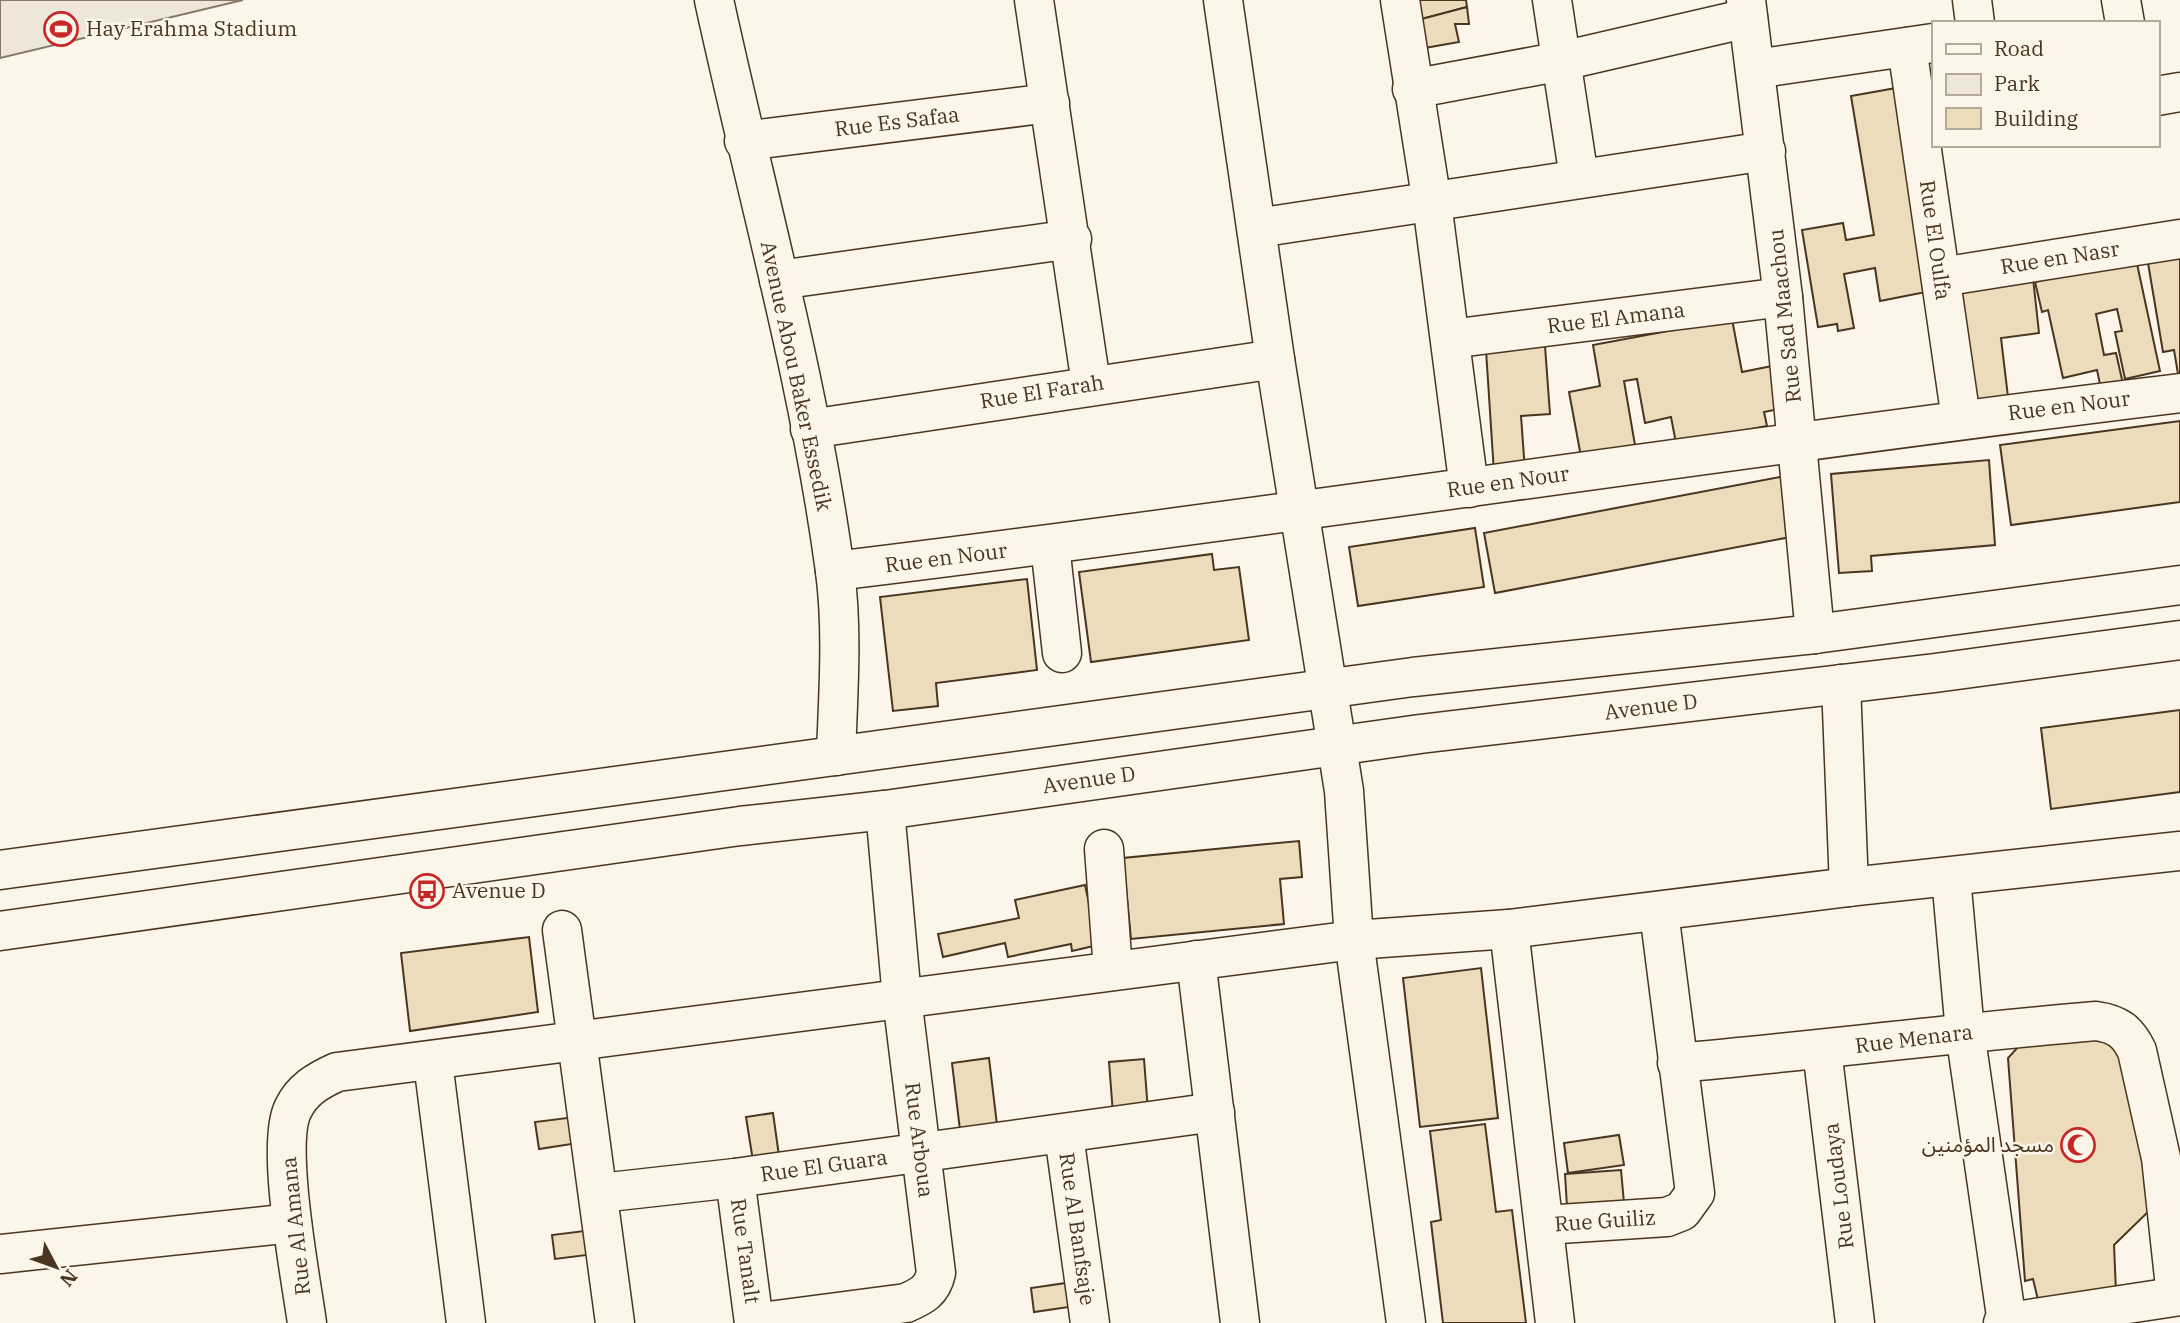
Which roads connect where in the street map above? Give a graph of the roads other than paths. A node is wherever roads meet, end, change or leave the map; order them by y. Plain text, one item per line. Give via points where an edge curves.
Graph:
1 (713, 0) edge
2 (1034, 0) edge
3 (1223, 0) edge
4 (1400, 0) edge
5 (1552, 0) edge
6 (1972, 0) edge
7 (2122, 0) edge
8 (1747, 9) edge
9 (1975, 21) edge
10 (2124, 21) edge
11 (1920, 45) edge
12 (1562, 61) junction
13 (1755, 69) junction
14 (1412, 89) junction
15 (2180, 92) edge
16 (2159, 96) edge
17 (1050, 103) junction
18 (1926, 130) edge
19 (744, 141) junction
20 (1766, 151) junction
21 (1580, 178) junction
22 (1432, 203) junction
23 (1257, 228) junction
24 (1072, 239) junction
25 (2180, 239) edge
26 (1941, 276) junction
27 (779, 279) junction
28 (1783, 297) junction
29 (1450, 339) junction
30 (1275, 359) junction
31 (1091, 384) junction
32 (2180, 393) edge
33 (1961, 419) junction
34 (810, 429) junction
35 (1798, 443) junction
36 (1469, 488) junction
37 (1300, 510) junction
38 (1050, 545) junction
39 (835, 572) junction
40 (2180, 585) edge
41 (1815, 634) junction
42 (2180, 640) edge
43 (1062, 653) dead end
44 (1841, 684) junction
45 (1327, 689) junction
46 (1335, 746) junction
47 (836, 756) junction
48 (885, 810) junction
49 (1104, 849) dead end
50 (2180, 851) edge
51 (0, 870) edge
52 (1951, 877) junction
53 (1849, 887) junction
54 (1659, 912) junction
55 (1509, 929) junction
56 (562, 930) dead end
57 (0, 931) edge
58 (1354, 940) junction
59 (1196, 960) junction
60 (1113, 970) junction
61 (902, 998) junction
62 (1965, 1032) junction
63 (579, 1041) junction
64 (1822, 1050) junction
65 (433, 1062) junction
66 (1677, 1063) junction
67 (1215, 1112) junction
68 (1064, 1135) junction
69 (921, 1153) junction
70 (2171, 1157) edge
71 (735, 1178) junction
72 (600, 1193) junction
73 (292, 1223) junction
74 (1544, 1225) junction
75 (0, 1254) edge
76 (2178, 1296) edge
77 (307, 1323) edge
78 (466, 1323) edge
79 (615, 1323) edge
80 (754, 1323) edge
81 (1090, 1323) edge
82 (1240, 1323) edge
83 (1406, 1323) edge
84 (1555, 1323) edge
85 (1855, 1323) edge
86 (2006, 1323) edge

1 - 19 street, Avenue Abou Baker Essedik
2 - 17 street
3 - 23 street
4 - 14 street
5 - 12 street
6 - 9 street
7 - 10 street
8 - 12 street
8 - 13 street, Rue Sad Maachou
11 - 13 street, Rue El Oulfa
11 - 18 street, Rue El Oulfa
12 - 14 street
12 - 21 street
13 - 20 street, Rue Sad Maachou
14 - 22 street
15 - 16 street
17 - 19 street, Rue Es Safaa
17 - 24 street
18 - 26 street, Rue El Oulfa
19 - 27 street, Avenue Abou Baker Essedik
20 - 21 street
20 - 28 street, Rue Sad Maachou
21 - 22 street
22 - 23 street
22 - 29 street
23 - 30 street
24 - 27 street
24 - 31 street
25 - 26 street, Rue en Nasr
26 - 33 street, Rue El Oulfa
27 - 34 street, Avenue Abou Baker Essedik
28 - 29 street, Rue El Amana
28 - 35 street, Rue Sad Maachou
29 - 36 street
30 - 31 street, Rue El Farah
30 - 37 street
31 - 34 street, Rue El Farah
32 - 33 street, Rue en Nour
33 - 35 street, Rue en Nour
34 - 39 street, Avenue Abou Baker Essedik
35 - 36 street, Rue en Nour
35 - 41 street, Rue Sad Maachou
36 - 37 street, Rue en Nour
37 - 38 street, Rue en Nour
37 - 45 street
38 - 39 street, Rue en Nour
38 - 43 street
39 - 47 street, Avenue Abou Baker Essedik via 839,648
40 - 41 street
41 - 45 street
42 - 44 street, Avenue D
44 - 46 street, Avenue D
44 - 53 street
45 - 46 street
45 - 47 street
46 - 48 street, Avenue D
46 - 58 street via 1344,791
47 - 51 street
48 - 57 street, Avenue D via 740,826
48 - 61 street, Rue Arboua
49 - 60 street
50 - 52 street
52 - 53 street
52 - 62 street
53 - 54 street
54 - 55 street
54 - 66 street
55 - 58 street
55 - 74 street
56 - 63 street
58 - 59 street
58 - 83 street
59 - 60 street
59 - 67 street
60 - 61 street
61 - 63 street
61 - 69 street, Rue Arboua
62 - 64 street, Rue Menara
62 - 70 street, Rue Menara via 2096,1021 2123,1030 2137,1051
62 - 86 street
63 - 65 street
63 - 72 street
64 - 66 street, Rue Menara
64 - 85 street, Rue Loudaya
65 - 73 street, Rue Al Amana via 337,1072 302,1094 286,1129
65 - 78 street
66 - 74 street, Rue Guiliz via 1695,1193 1682,1211 1667,1217
67 - 68 street, Rue El Guara
67 - 82 street
68 - 69 street, Rue El Guara
68 - 81 street, Rue Al Banfsaje
69 - 71 street, Rue El Guara
69 - 80 street, Rue Arboua via 936,1273 933,1287 906,1303
70 - 76 street
71 - 72 street, Rue El Guara
71 - 80 street, Rue Tanalt
72 - 79 street
73 - 75 street
73 - 77 street, Rue Al Amana
74 - 84 street
76 - 86 street

